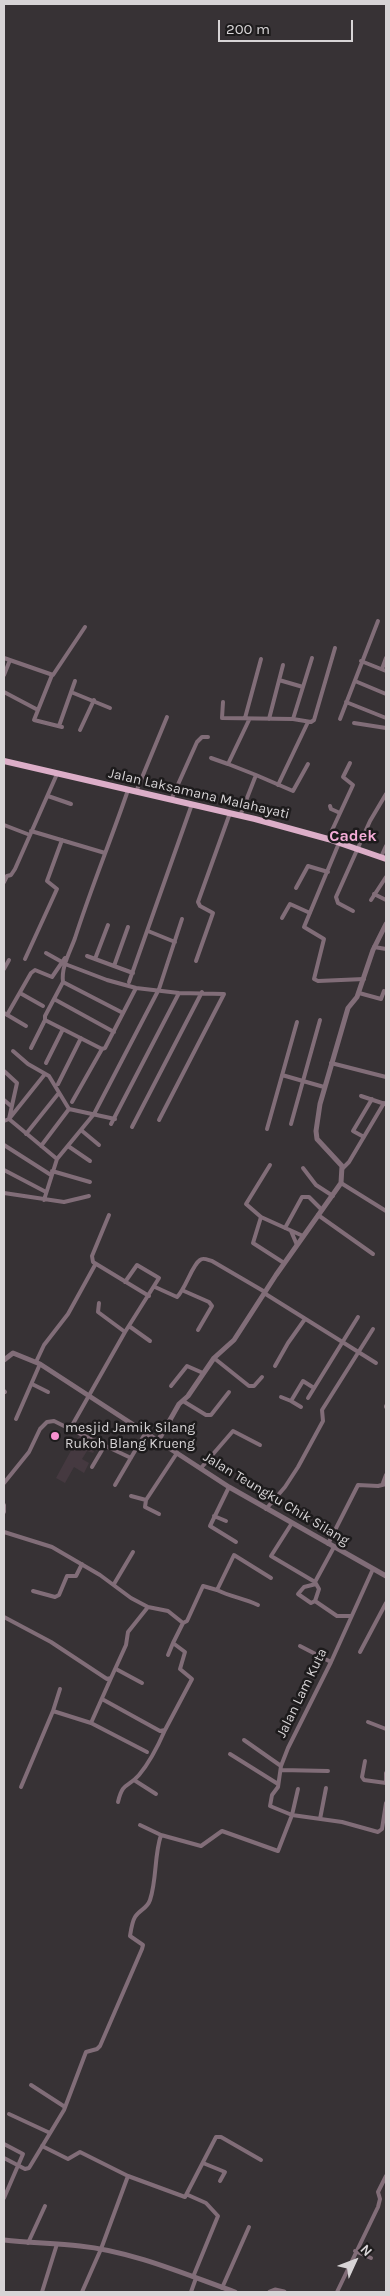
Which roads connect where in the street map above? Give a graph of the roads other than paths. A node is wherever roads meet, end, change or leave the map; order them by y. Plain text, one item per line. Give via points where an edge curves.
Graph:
1 (378, 621) dead end
2 (85, 627) dead end
3 (335, 648) dead end
4 (4, 658) edge
5 (312, 658) dead end
6 (386, 658) edge
7 (261, 659) dead end
8 (10, 660) junction
9 (361, 661) junction
10 (282, 665) dead end
11 (384, 670) edge
12 (4, 675) edge
13 (52, 675) junction
14 (279, 680) junction
15 (75, 681) dead end
16 (354, 681) junction
17 (303, 687) junction
18 (4, 692) edge
19 (71, 692) junction
20 (386, 694) edge
21 (94, 700) junction
22 (224, 702) dead end
23 (346, 702) junction
24 (110, 708) dead end
25 (38, 710) junction
26 (167, 717) dead end
27 (386, 718) edge
28 (247, 719) junction
29 (269, 719) junction
30 (293, 719) junction
31 (340, 719) dead end
32 (308, 722) junction
33 (354, 723) dead end
34 (386, 728) edge
35 (80, 730) dead end
36 (208, 737) dead end
37 (211, 758) dead end
38 (4, 761) edge
39 (350, 762) dead end
40 (228, 764) junction
41 (308, 764) dead end
42 (57, 774) junction
43 (256, 775) junction
44 (278, 785) junction
45 (128, 790) junction
46 (136, 792) junction
47 (386, 794) edge
48 (48, 796) junction
49 (172, 800) junction
50 (71, 804) dead end
51 (192, 804) junction
52 (330, 806) dead end
53 (230, 813) junction
54 (340, 813) junction
55 (240, 816) junction
56 (4, 825) edge
57 (31, 833) junction
58 (328, 839) junction
59 (62, 840) junction
60 (339, 843) junction
61 (386, 846) edge
62 (357, 849) junction
63 (105, 853) junction
64 (384, 858) edge
65 (328, 872) junction
66 (5, 875) edge
67 (386, 877) edge
68 (4, 882) edge
69 (296, 888) dead end
70 (374, 894) junction
71 (371, 900) dead end
72 (386, 900) edge
73 (352, 912) dead end
74 (310, 913) junction
75 (282, 918) dead end
76 (182, 919) dead end
77 (386, 924) edge
78 (108, 925) dead end
79 (128, 927) dead end
80 (148, 931) junction
81 (175, 942) junction
82 (374, 947) junction
83 (386, 949) edge
84 (46, 952) dead end
85 (87, 956) dead end
86 (25, 959) dead end
87 (95, 959) junction
88 (9, 960) dead end
89 (196, 961) dead end
90 (64, 963) junction
91 (114, 966) junction
92 (4, 969) edge
93 (132, 973) junction
94 (364, 979) junction
95 (63, 982) junction
96 (129, 982) dead end
97 (136, 988) junction
98 (159, 989) junction
99 (202, 992) junction
100 (386, 992) edge
101 (20, 993) junction
102 (179, 993) junction
103 (359, 993) junction
104 (54, 999) junction
105 (43, 1006) dead end
106 (123, 1013) junction
107 (6, 1014) edge
108 (45, 1020) junction
109 (320, 1020) dead end
110 (297, 1022) dead end
111 (26, 1026) dead end
112 (63, 1029) junction
113 (114, 1032) junction
114 (81, 1038) junction
115 (31, 1048) dead end
116 (102, 1049) junction
117 (13, 1051) dead end
118 (331, 1063) junction
119 (46, 1064) dead end
120 (4, 1071) edge
121 (45, 1074) junction
122 (282, 1075) junction
123 (386, 1077) edge
124 (303, 1081) junction
125 (58, 1084) dead end
126 (324, 1087) junction
127 (58, 1094) junction
128 (361, 1096) dead end
129 (372, 1099) junction
130 (4, 1100) edge
131 (72, 1102) dead end
132 (385, 1104) edge
133 (10, 1106) junction
134 (69, 1109) junction
135 (94, 1114) junction
136 (115, 1119) junction
137 (6, 1120) edge
138 (159, 1120) dead end
139 (112, 1124) dead end
140 (291, 1124) dead end
141 (132, 1126) dead end
142 (267, 1129) dead end
143 (81, 1130) junction
144 (26, 1134) junction
145 (364, 1137) junction
146 (4, 1145) edge
147 (99, 1145) dead end
148 (41, 1146) junction
149 (68, 1146) junction
150 (57, 1159) junction
151 (90, 1161) dead end
152 (270, 1165) dead end
153 (303, 1168) dead end
154 (343, 1168) junction
155 (4, 1170) edge
156 (52, 1173) junction
157 (90, 1182) dead end
158 (341, 1183) junction
159 (46, 1192) junction
160 (4, 1193) edge
161 (89, 1196) dead end
162 (332, 1196) junction
163 (44, 1200) junction
164 (386, 1210) edge
165 (320, 1212) junction
166 (110, 1215) dead end
167 (261, 1217) junction
168 (285, 1228) junction
169 (291, 1231) junction
170 (303, 1236) junction
171 (297, 1244) junction
172 (372, 1254) dead end
173 (284, 1263) junction
174 (95, 1265) junction
175 (125, 1282) junction
176 (155, 1287) junction
177 (184, 1290) junction
178 (265, 1293) junction
179 (149, 1296) junction
180 (99, 1303) dead end
181 (358, 1317) dead end
182 (305, 1320) junction
183 (129, 1326) junction
184 (373, 1329) dead end
185 (198, 1330) dead end
186 (125, 1332) junction
187 (150, 1341) dead end
188 (343, 1342) junction
189 (359, 1353) junction
190 (214, 1358) junction
191 (4, 1360) edge
192 (38, 1363) junction
193 (376, 1363) dead end
194 (276, 1366) dead end
195 (203, 1373) junction
196 (262, 1377) dead end
197 (32, 1384) junction
198 (172, 1386) dead end
199 (314, 1388) junction
200 (48, 1392) dead end
201 (229, 1392) dead end
202 (90, 1395) junction
203 (281, 1397) dead end
204 (308, 1398) dead end
205 (183, 1401) junction
206 (291, 1401) junction
207 (301, 1407) dead end
208 (16, 1419) dead end
209 (70, 1429) junction
210 (146, 1432) junction
211 (158, 1441) junction
212 (105, 1445) junction
213 (260, 1445) dead end
214 (177, 1453) junction
215 (131, 1458) junction
216 (92, 1467) dead end
217 (201, 1468) junction
218 (386, 1475) edge
219 (4, 1483) edge
220 (385, 1484) edge
221 (115, 1485) dead end
222 (229, 1487) junction
223 (131, 1496) dead end
224 (146, 1500) junction
225 (4, 1505) edge
226 (266, 1509) junction
227 (4, 1512) edge
228 (159, 1514) dead end
229 (214, 1516) junction
230 (226, 1521) dead end
231 (292, 1523) junction
232 (4, 1532) edge
233 (236, 1542) dead end
234 (331, 1545) junction
235 (133, 1552) dead end
236 (82, 1564) junction
237 (373, 1569) junction
238 (386, 1576) edge
239 (271, 1578) dead end
240 (316, 1583) junction
241 (114, 1584) junction
242 (217, 1590) junction
243 (34, 1591) dead end
244 (315, 1601) junction
245 (386, 1603) edge
246 (258, 1605) dead end
247 (148, 1607) junction
248 (350, 1616) junction
249 (4, 1617) edge
250 (183, 1622) junction
251 (173, 1643) junction
252 (300, 1646) dead end
253 (360, 1652) dead end
254 (168, 1655) dead end
255 (330, 1662) junction
256 (116, 1669) junction
257 (111, 1678) junction
258 (142, 1683) dead end
259 (60, 1690) dead end
260 (102, 1699) junction
261 (53, 1711) junction
262 (368, 1722) dead end
263 (91, 1723) junction
264 (386, 1729) edge
265 (165, 1730) junction
266 (244, 1740) dead end
267 (147, 1752) dead end
268 (230, 1754) dead end
269 (364, 1761) dead end
270 (281, 1768) junction
271 (328, 1771) dead end
272 (386, 1773) edge
273 (134, 1780) junction
274 (386, 1783) edge
275 (278, 1784) junction
276 (21, 1786) dead end
277 (326, 1788) dead end
278 (298, 1789) dead end
279 (156, 1794) dead end
280 (118, 1802) dead end
281 (386, 1803) edge
282 (292, 1815) junction
283 (320, 1819) junction
284 (140, 1824) dead end
285 (380, 1831) junction
286 (386, 1833) edge
287 (161, 1835) junction
288 (31, 2086) dead end
289 (65, 2107) junction
290 (9, 2114) dead end
291 (50, 2133) junction
292 (4, 2144) edge
293 (42, 2146) junction
294 (4, 2158) edge
295 (261, 2160) dead end
296 (204, 2163) junction
297 (19, 2166) junction
298 (128, 2176) junction
299 (386, 2176) edge
300 (220, 2181) dead end
301 (188, 2195) junction
302 (4, 2198) edge
303 (45, 2206) dead end
304 (249, 2227) dead end
305 (4, 2240) edge
306 (28, 2243) junction
307 (57, 2244) junction
308 (101, 2249) junction
309 (355, 2250) junction
310 (371, 2258) dead end
311 (194, 2278) junction
312 (225, 2290) edge
313 (42, 2292) edge
314 (82, 2292) edge
315 (192, 2292) edge
316 (235, 2292) edge
317 (270, 2292) edge
318 (284, 2292) edge
319 (337, 2292) edge

1 - 9 street
2 - 13 street
3 - 32 street via 314,720
4 - 8 street
5 - 17 street
6 - 11 street
7 - 28 street
8 - 12 street
8 - 13 street
9 - 11 street
9 - 16 street
10 - 14 street
13 - 25 street
14 - 17 street
14 - 29 street
15 - 19 street
16 - 20 street
16 - 23 street
17 - 30 street
18 - 25 street
19 - 21 street
19 - 25 street via 60,727 34,720
21 - 24 street
21 - 35 street
22 - 28 street via 222,718
23 - 27 street
23 - 31 street
26 - 46 street
28 - 29 street
28 - 40 street
29 - 30 street
30 - 32 street
32 - 44 street
33 - 34 street
36 - 49 street via 197,742
37 - 40 street
38 - 42 highway, Jalan Laksamana Malahayati
39 - 54 street via 343,778 353,785
40 - 43 street
41 - 44 street via 293,791
42 - 45 highway, Jalan Laksamana Malahayati
42 - 48 street
43 - 44 street
43 - 55 street
45 - 46 highway, Jalan Laksamana Malahayati
45 - 63 street
46 - 49 highway, Jalan Laksamana Malahayati
47 - 62 street
48 - 50 street
48 - 57 street
49 - 51 highway, Jalan Laksamana Malahayati
51 - 53 highway, Jalan Laksamana Malahayati
51 - 80 street
52 - 54 street
53 - 55 highway, Jalan Laksamana Malahayati
53 - 89 street via 198,902 212,913
54 - 58 street
55 - 58 highway, Jalan Laksamana Malahayati
56 - 57 street
57 - 59 street
57 - 66 street via 15,869 11,875
58 - 60 highway, Jalan Laksamana Malahayati
59 - 63 street
59 - 86 street via 47,881 57,889
60 - 62 highway, Jalan Laksamana Malahayati
60 - 65 street
61 - 64 street
62 - 64 highway, Jalan Laksamana Malahayati
62 - 73 street via 336,897 338,904
63 - 90 street
65 - 69 street via 308,866
65 - 74 street
66 - 68 street
67 - 70 street
70 - 71 street
70 - 72 street
74 - 75 street via 290,904
74 - 94 street via 304,928 324,939 314,979
76 - 81 street
77 - 82 street
78 - 87 street
79 - 91 street
80 - 81 street
80 - 93 street
81 - 98 street
82 - 83 street
82 - 94 street
84 - 90 street
85 - 87 street
87 - 91 street
88 - 92 street
90 - 95 street
90 - 97 street
90 - 101 street via 52,977 33,971
91 - 93 street
93 - 96 street
94 - 103 street
95 - 104 street
95 - 106 street
97 - 98 street
97 - 106 street
98 - 102 street
98 - 135 street
99 - 102 street
99 - 138 street via 224,996
99 - 141 street
100 - 103 street via 382,999
101 - 105 street
101 - 107 street
102 - 136 street
103 - 118 street via 348,1008
104 - 108 street
104 - 113 street
106 - 113 street
107 - 111 street
108 - 112 street
108 - 115 street
109 - 124 street
110 - 122 street
112 - 114 street
112 - 119 street
113 - 116 street
114 - 116 street
114 - 125 street
116 - 131 street
117 - 121 street
118 - 123 street
118 - 126 street
120 - 133 street via 17,1083
121 - 127 street via 50,1077
121 - 137 street
122 - 124 street
122 - 142 street
124 - 126 street
124 - 140 street
126 - 154 street via 316,1135
127 - 134 street
127 - 144 street
128 - 129 street
129 - 132 street
129 - 145 street via 354,1131
130 - 133 street
132 - 145 street
133 - 137 street
134 - 135 street
134 - 148 street
135 - 136 street
135 - 143 street
136 - 139 street
137 - 144 street
143 - 147 street
143 - 149 street
144 - 148 street
145 - 154 street
146 - 156 street
148 - 150 street
149 - 150 street
149 - 151 street
150 - 156 street
152 - 167 street via 246,1202
153 - 162 street via 316,1185
154 - 158 street
155 - 159 street
156 - 157 street
156 - 159 street
158 - 162 street
158 - 164 street
159 - 163 street
160 - 163 street
161 - 163 street via 64,1202
162 - 165 street
165 - 168 street via 309,1197 302,1197
165 - 170 street
165 - 172 street
166 - 174 street via 92,1256
167 - 168 street
167 - 173 street via 252,1243
168 - 169 street
169 - 170 street
169 - 171 street
170 - 171 street
171 - 173 street
173 - 178 street
174 - 175 street
174 - 192 street via 68,1314 44,1345
175 - 176 street via 137,1265 159,1278
175 - 179 street
176 - 177 street via 176,1297
176 - 179 street
177 - 178 street via 198,1262 204,1259
177 - 185 street via 212,1306
178 - 182 street
178 - 190 street via 234,1340
179 - 183 street
180 - 186 street via 98,1312
181 - 188 street
182 - 188 street
182 - 194 street
183 - 186 street
183 - 187 street
184 - 189 street
186 - 202 street
188 - 189 street
188 - 199 street
189 - 193 street
189 - 226 street via 322,1410 323,1421 298,1467
190 - 195 street
190 - 196 street via 249,1386 254,1386
191 - 192 street, Jalan Teungku Chik Silang via 13,1353
192 - 197 street
192 - 202 street, Jalan Teungku Chik Silang
195 - 198 street via 187,1366
195 - 205 street
197 - 200 street
197 - 208 street
199 - 204 street
199 - 206 street via 301,1381
201 - 205 street via 208,1416
202 - 209 street
202 - 210 street, Jalan Teungku Chik Silang
203 - 206 street
205 - 211 street
206 - 207 street
209 - 212 street
209 - 219 street via 54,1421 47,1422 29,1452
210 - 211 street, Jalan Teungku Chik Silang
210 - 215 street
211 - 214 street, Jalan Teungku Chik Silang
212 - 215 street
212 - 216 street
213 - 217 street via 233,1431
214 - 217 street, Jalan Teungku Chik Silang
214 - 224 street
215 - 221 street
217 - 222 street, Jalan Teungku Chik Silang
218 - 220 street
220 - 234 street via 358,1485
222 - 226 street, Jalan Teungku Chik Silang
222 - 229 street
223 - 224 street
224 - 228 street via 145,1507
225 - 227 street
226 - 231 street, Jalan Teungku Chik Silang
229 - 230 street
229 - 233 street via 210,1527
231 - 234 street, Jalan Teungku Chik Silang
231 - 240 street via 271,1556
232 - 236 street via 38,1541
234 - 237 street, Jalan Teungku Chik Silang
234 - 240 street
235 - 241 street
236 - 241 street
236 - 243 street via 76,1576 67,1576 55,1597
237 - 238 street, Jalan Teungku Chik Silang
237 - 248 street, Jalan Lam Kuta
239 - 242 street via 234,1555
240 - 244 street
240 - 244 street via 304,1587 298,1594 311,1603
241 - 247 street
242 - 246 street
242 - 250 street via 203,1586 187,1621
244 - 248 street via 338,1616
245 - 253 street
247 - 250 street via 168,1611
247 - 256 street via 128,1632
248 - 255 street, Jalan Lam Kuta
249 - 257 street via 51,1642 107,1679
250 - 251 street
251 - 254 street
251 - 265 street via 185,1652 180,1669 192,1679
252 - 255 street
255 - 270 street, Jalan Lam Kuta
256 - 257 street
256 - 258 street
257 - 260 street
259 - 261 street
260 - 263 street
260 - 265 street
261 - 263 street
261 - 276 street
262 - 264 street
263 - 267 street
265 - 273 street via 153,1755
266 - 270 street
268 - 275 street
269 - 274 street via 364,1780
270 - 271 street
270 - 275 street, Jalan Lam Kuta
272 - 274 street
273 - 279 street
273 - 280 street via 125,1784
275 - 282 street, Jalan Lam Kuta via 270,1799 270,1807
277 - 283 street
278 - 282 street
281 - 285 street
282 - 283 street
282 - 287 street via 278,1851 222,1831 203,1846
283 - 285 street
284 - 287 street
285 - 286 street
287 - 289 street via 150,1901 134,1918 130,1936 142,1945 142,1949 100,2046 86,2052
288 - 289 street
289 - 291 street
290 - 291 street
291 - 293 street
292 - 297 street via 23,2154
293 - 297 street via 29,2168
293 - 298 street via 68,2159 78,2151
294 - 297 street
295 - 296 street via 219,2136
296 - 300 street via 225,2172
296 - 301 street
297 - 302 street
298 - 301 street
298 - 308 street
299 - 309 street via 378,2192 378,2207
301 - 311 street via 206,2203 218,2216
303 - 306 street
304 - 312 street
305 - 306 street
306 - 307 street
307 - 308 street
307 - 313 street
308 - 311 street
308 - 314 street
309 - 310 street
309 - 319 street
311 - 312 street
311 - 315 street
312 - 316 street
317 - 318 street

